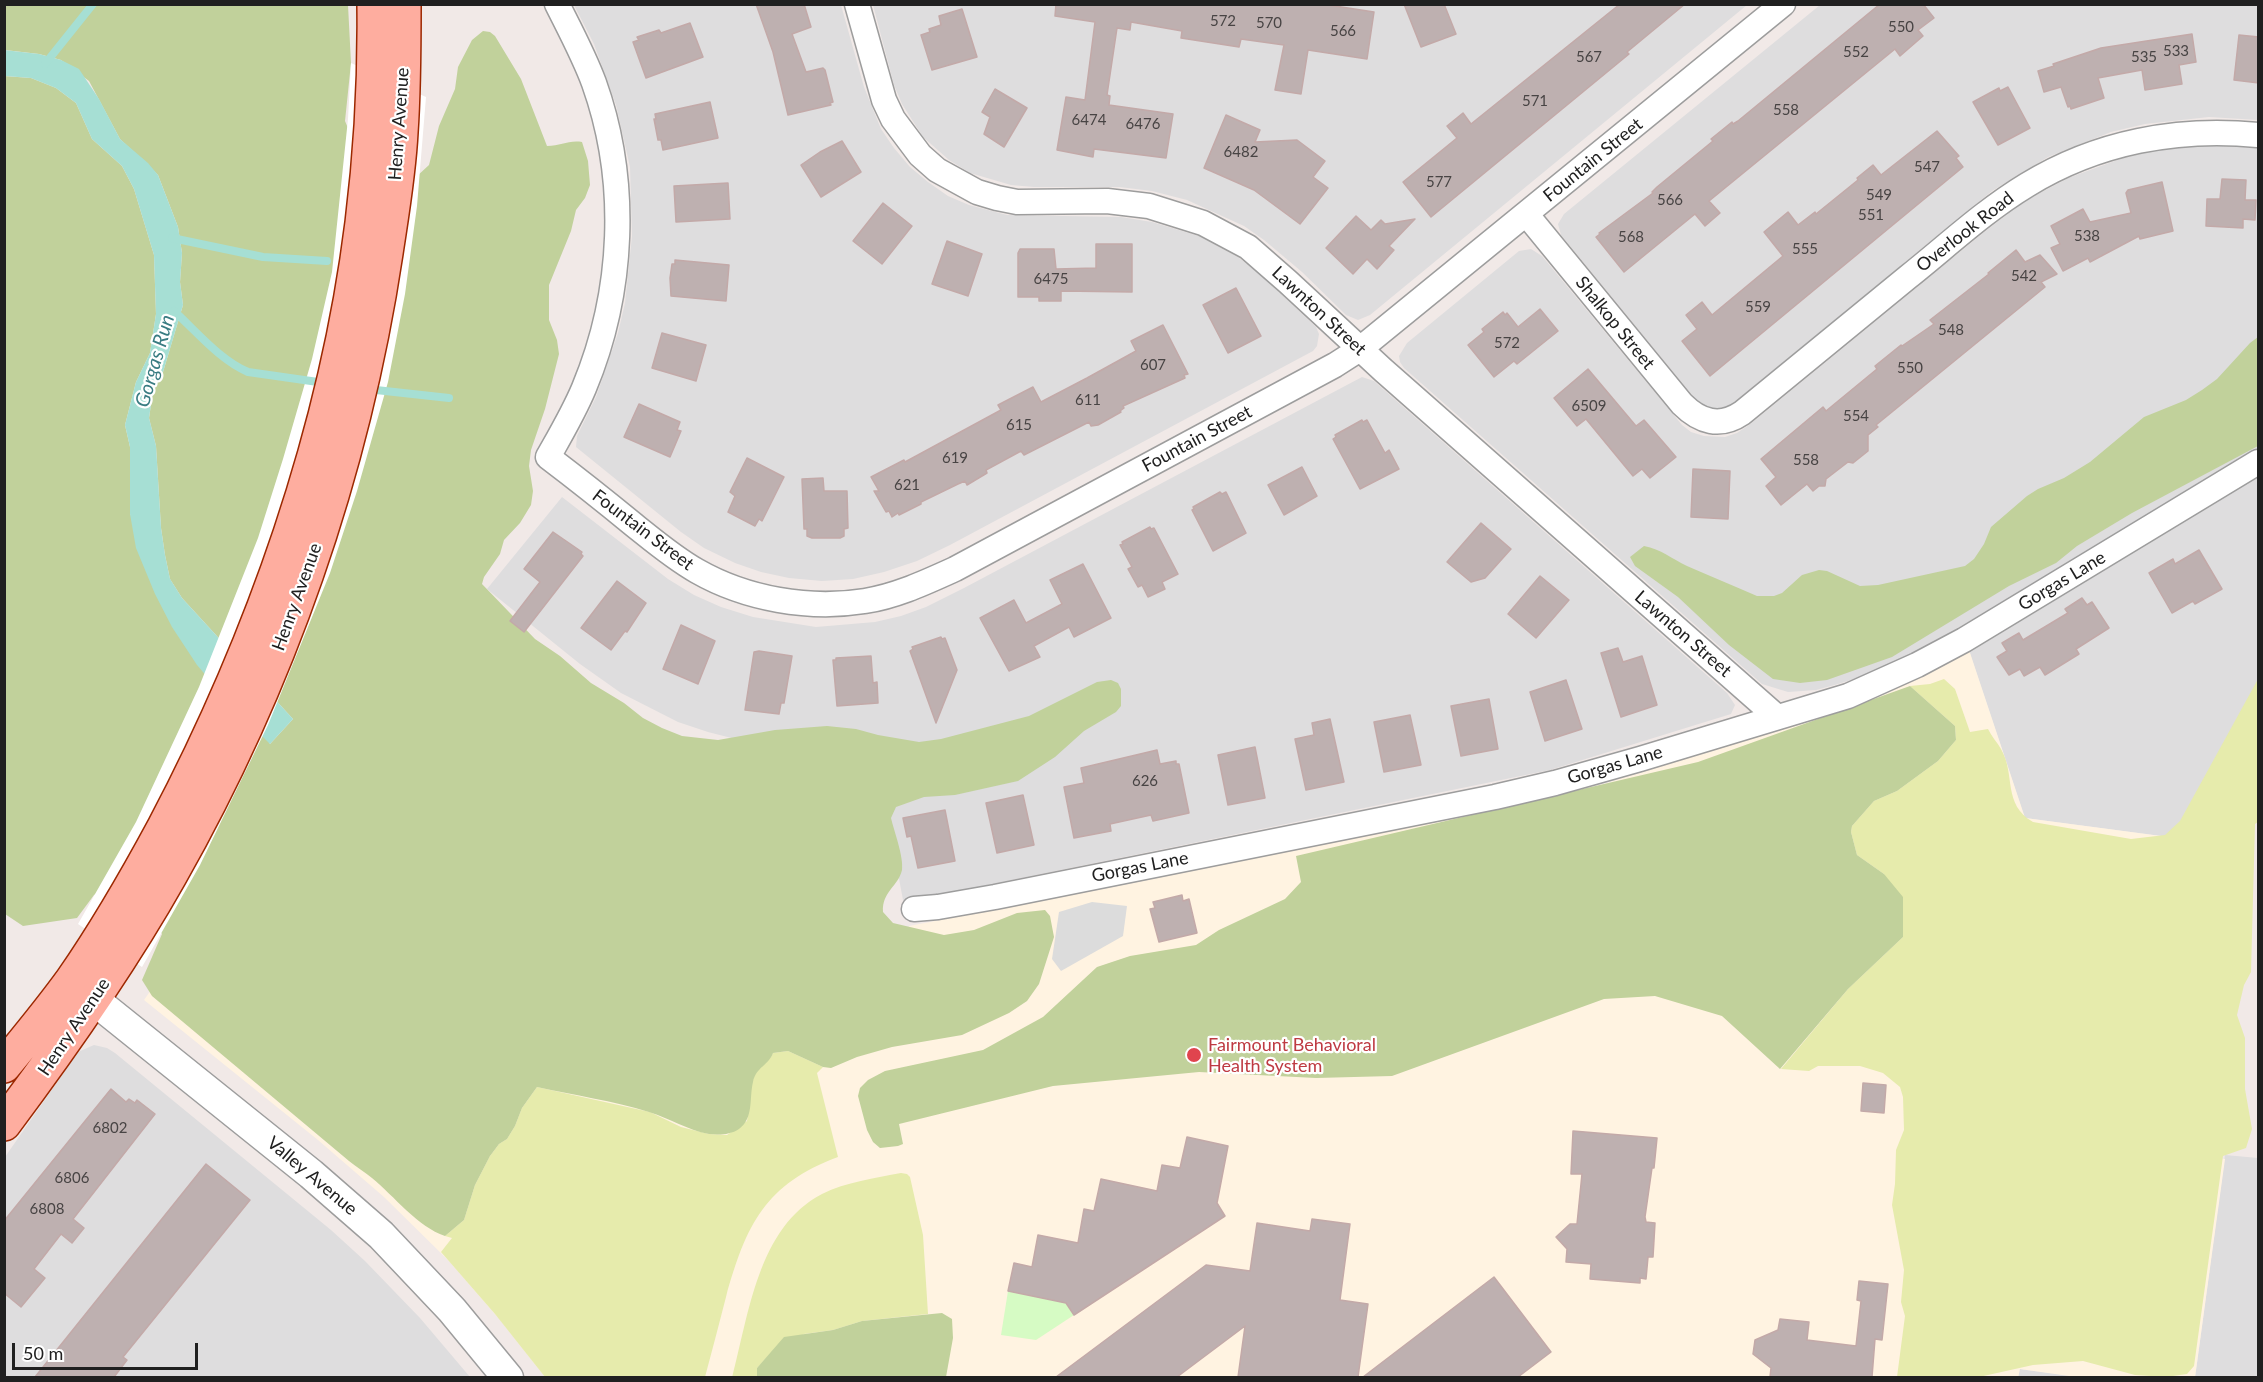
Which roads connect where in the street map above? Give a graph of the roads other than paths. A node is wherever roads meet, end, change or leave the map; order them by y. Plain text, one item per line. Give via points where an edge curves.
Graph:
1 (374, 4) edge
2 (404, 4) edge
3 (557, 4) edge
4 (857, 4) edge
5 (1783, 4) edge
6 (2259, 135) edge
7 (1527, 215) junction
8 (1360, 349) junction
9 (1711, 422) joint
10 (2259, 462) edge
11 (1777, 717) junction
12 (914, 909) dead end
13 (111, 946) junction
14 (93, 999) junction
15 (4, 1066) edge
16 (4, 1124) edge
17 (508, 1377) edge

1 - 13 main road, Henry Avenue via 371,132 363,212 350,299 328,401 291,530 239,669 152,848
2 - 13 main road, Henry Avenue via 401,134 375,322 354,414 309,568 265,685 231,760 170,876
3 - 8 street, Fountain Street via 594,83 606,122 613,159 617,234 615,276 597,355 548,457 668,552 733,587 802,603 834,604 866,601 915,586 955,569
4 - 8 street, Lawnton Street via 892,119 937,170 977,192 1017,202 1127,203 1203,223 1260,257
5 - 7 street, Fountain Street
6 - 9 street, Overlook Road via 2209,132 2159,137 2106,149 2045,174 1992,208 1742,413 1723,422
7 - 8 street, Fountain Street
7 - 9 street, Shalkop Street via 1682,404 1700,419
8 - 11 street, Lawnton Street
10 - 11 street, Gorgas Lane via 1917,665 1848,696
11 - 12 street, Gorgas Lane via 1495,797 995,897
13 - 14 main road, Henry Avenue
13 - 15 main road, Henry Avenue via 71,980
14 - 16 main road, Henry Avenue
14 - 17 street, Valley Avenue via 381,1234

